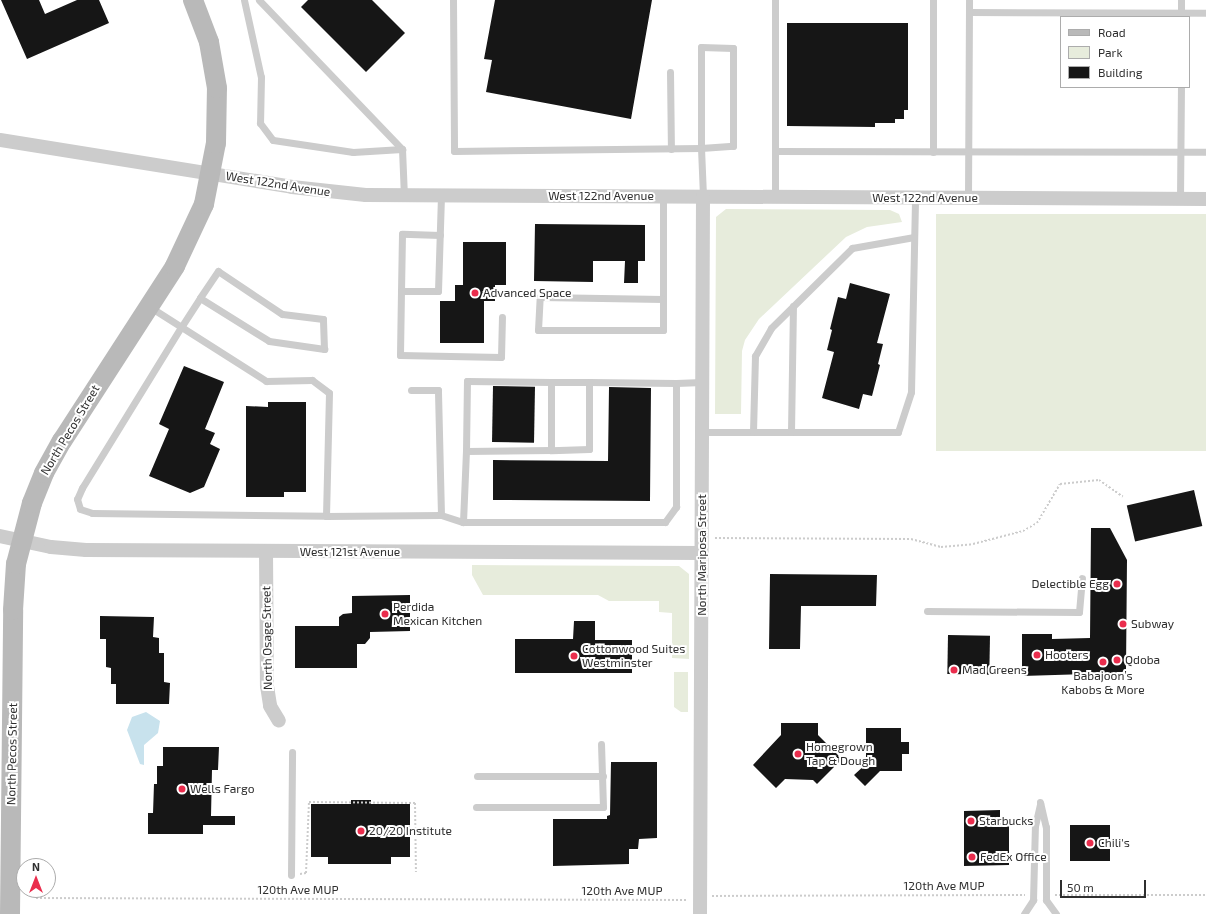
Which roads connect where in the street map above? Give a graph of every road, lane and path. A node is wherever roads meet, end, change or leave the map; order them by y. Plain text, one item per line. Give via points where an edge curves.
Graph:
1 (193, 0) edge
2 (244, 0) edge
3 (260, 0) edge
4 (453, 0) edge
5 (775, 0) edge
6 (933, 0) edge
7 (968, 0) edge
8 (1181, 0) edge
9 (968, 12) junction
10 (1206, 13) edge
11 (1181, 15) edge
12 (670, 72) dead end
13 (1181, 88) edge
14 (0, 140) edge
15 (701, 148) junction
16 (402, 149) junction
17 (671, 149) junction
18 (775, 151) junction
19 (933, 152) junction
20 (968, 152) junction
21 (1180, 152) junction
22 (1206, 152) edge
23 (212, 173) junction
24 (404, 196) junction
25 (441, 196) junction
26 (663, 196) junction
27 (704, 196) junction
28 (775, 197) junction
29 (915, 198) junction
30 (968, 198) junction
31 (1180, 199) junction
32 (1206, 200) edge
33 (440, 235) junction
34 (914, 237) junction
35 (401, 291) junction
36 (200, 298) junction
37 (663, 299) junction
38 (148, 306) junction
39 (793, 306) junction
40 (502, 317) dead end
41 (181, 327) junction
42 (551, 382) junction
43 (589, 382) junction
44 (702, 382) junction
45 (676, 383) junction
46 (411, 390) dead end
47 (702, 432) junction
48 (753, 432) junction
49 (791, 432) junction
50 (551, 450) junction
51 (466, 451) junction
52 (1123, 497) dead end
53 (441, 515) junction
54 (326, 516) junction
55 (463, 522) junction
56 (0, 536) edge
57 (715, 538) dead end
58 (21, 541) junction
59 (266, 551) junction
60 (701, 553) junction
61 (1082, 578) dead end
62 (927, 610) dead end
63 (279, 722) dead end
64 (602, 744) dead end
65 (292, 752) dead end
66 (477, 776) dead end
67 (602, 776) junction
68 (476, 807) dead end
69 (416, 872) dead end
70 (306, 873) dead end
71 (291, 875) dead end
72 (1033, 895) junction
73 (1046, 895) junction
74 (1206, 895) edge
75 (36, 898) dead end
76 (700, 907) edge
77 (10, 914) edge
78 (1024, 914) edge
79 (1056, 914) edge

1 - 23 street, North Pecos Street via 209,42 217,88 218,125
2 - 16 lane via 261,77 260,123 273,140 353,152
3 - 16 lane
4 - 17 lane via 454,151
5 - 18 lane
6 - 19 lane
7 - 9 lane
8 - 11 lane
9 - 11 lane
9 - 20 lane
10 - 11 lane
12 - 17 lane
13 - 21 lane
14 - 23 street, West 122nd Avenue
15 - 15 lane via 701,47 733,48 733,146
15 - 17 lane
15 - 27 lane
16 - 24 lane
18 - 19 lane
18 - 28 lane
19 - 20 lane
20 - 21 lane
20 - 30 lane
21 - 22 lane
21 - 31 lane
23 - 24 street, West 122nd Avenue via 326,192
23 - 38 street, North Pecos Street via 204,204 188,243
24 - 25 street, West 122nd Avenue
25 - 26 street, West 122nd Avenue
25 - 33 lane
26 - 27 street, West 122nd Avenue
26 - 37 lane
27 - 28 street, West 122nd Avenue
27 - 44 street, North Mariposa Street
28 - 29 street, West 122nd Avenue
29 - 30 street, West 122nd Avenue
29 - 34 lane
30 - 31 street, West 122nd Avenue
31 - 32 street, West 122nd Avenue
33 - 35 lane via 438,291
33 - 35 lane via 402,234
34 - 39 lane via 852,248
34 - 49 lane via 911,392 898,432
35 - 40 lane via 400,356 501,357
36 - 36 lane via 218,271 282,314 323,319 324,349 268,341
36 - 41 lane
37 - 37 lane via 663,330 538,330 540,297
38 - 41 lane
38 - 58 street, North Pecos Street via 44,472
39 - 48 lane via 771,328 754,356
39 - 49 lane
41 - 54 lane via 266,381 312,380 329,394
41 - 54 lane via 82,488 77,499 80,509 92,513
42 - 43 lane
42 - 50 lane
42 - 51 lane via 467,381
43 - 45 lane
43 - 50 lane via 589,449
44 - 45 lane
44 - 47 street, North Mariposa Street
45 - 55 lane via 676,507 665,522
46 - 53 lane via 438,390
47 - 48 lane
47 - 60 street, North Mariposa Street
48 - 49 lane
50 - 51 lane
51 - 55 lane
52 - 57 path via 1099,480 1060,484 1037,524 1023,531 973,544 941,547 911,539
53 - 54 lane
53 - 55 lane
56 - 58 street, West 121st Avenue
58 - 59 street, West 121st Avenue via 86,550
58 - 77 street, North Pecos Street via 14,575 10,718
59 - 60 street, West 121st Avenue
59 - 63 street, North Osage Street via 267,686 270,706
60 - 76 street, North Mariposa Street
61 - 62 lane via 1079,612
64 - 67 lane
65 - 71 lane
66 - 67 lane
67 - 68 lane via 603,807
69 - 70 path via 415,803 308,802
72 - 73 lane via 1035,826 1040,802 1046,827
72 - 76 path, 120th Ave MUP via 716,895
72 - 78 lane via 1033,900
73 - 74 path
73 - 79 lane via 1046,900
75 - 76 path, 120th Ave MUP

